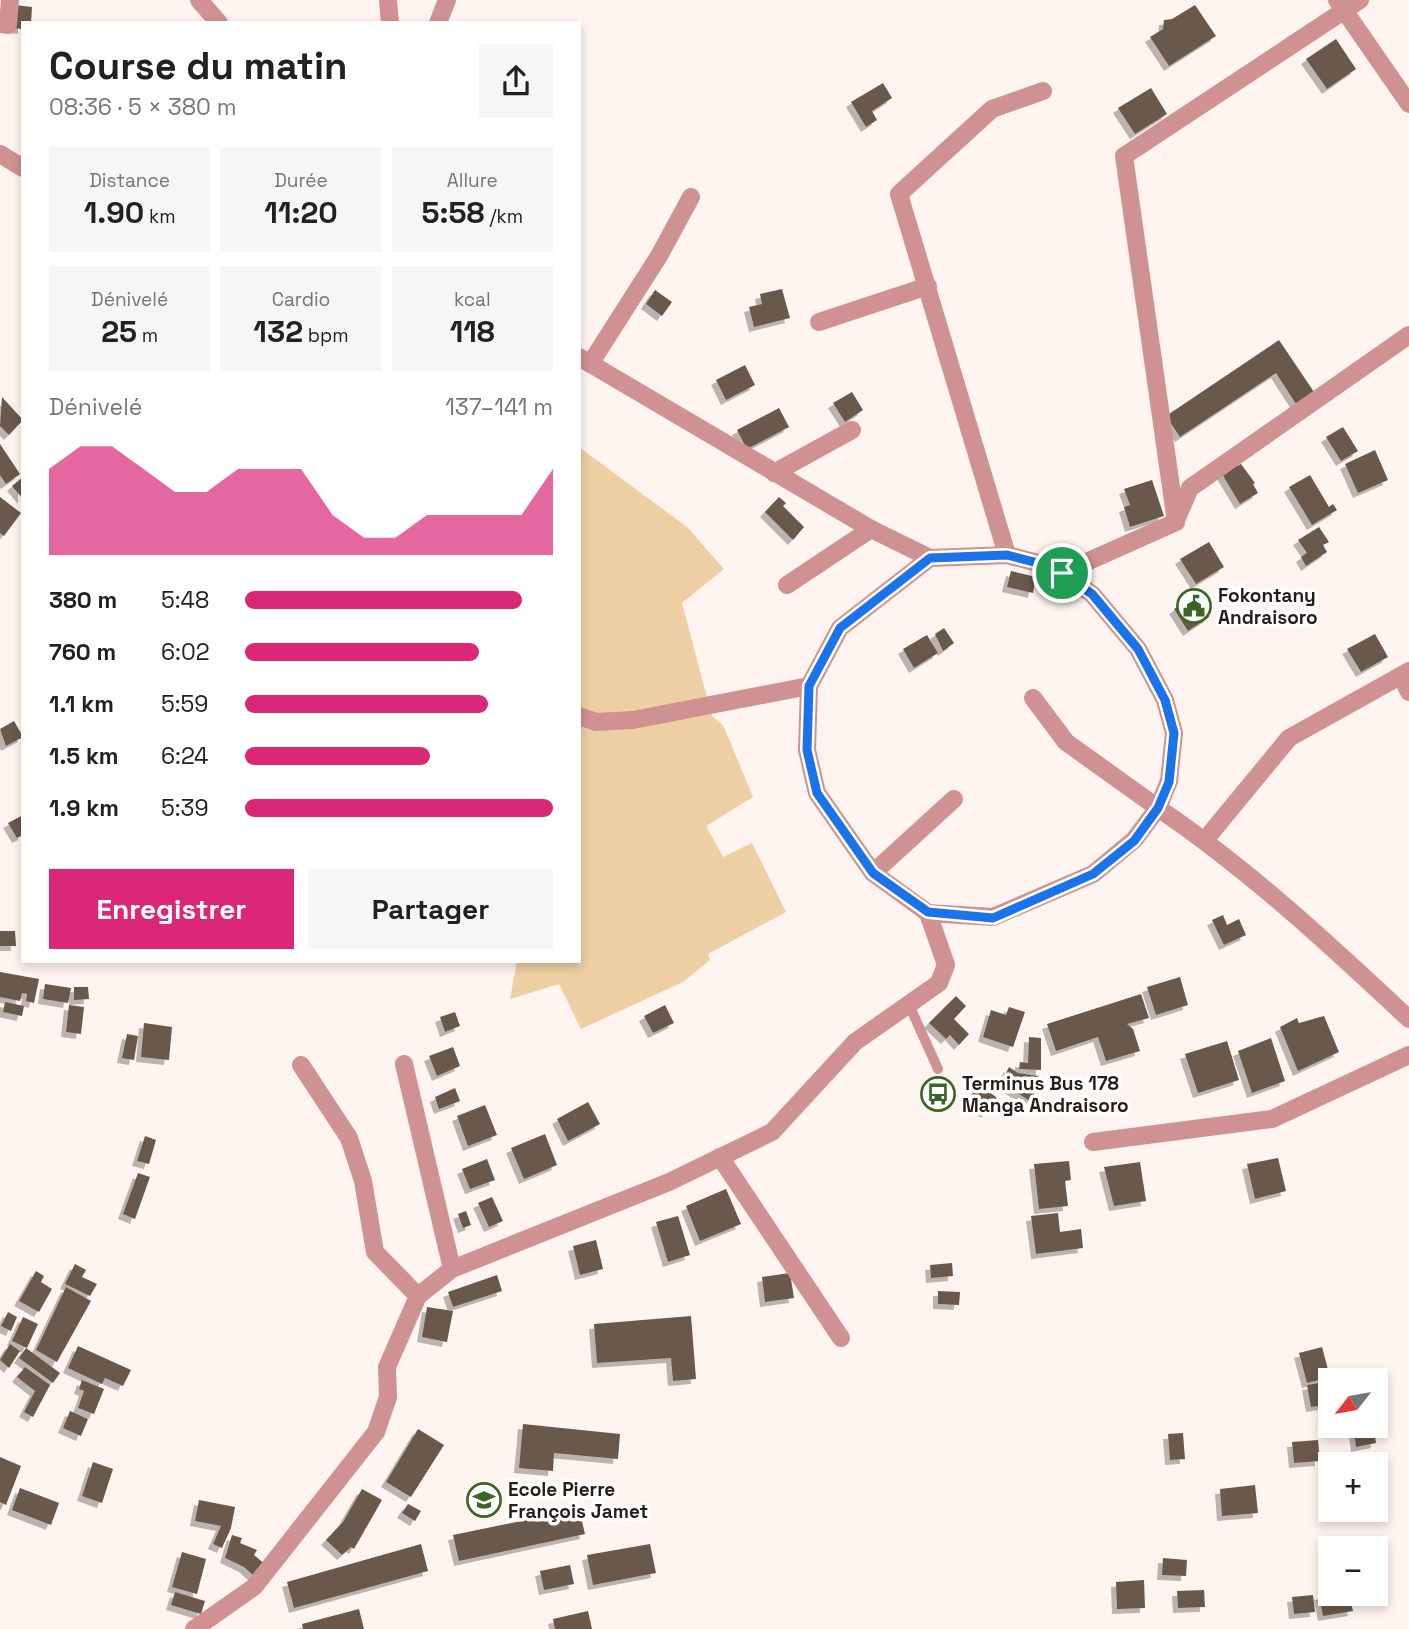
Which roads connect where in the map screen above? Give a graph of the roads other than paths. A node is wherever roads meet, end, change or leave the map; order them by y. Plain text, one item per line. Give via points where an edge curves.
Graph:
1 (10, 0) edge
2 (199, 0) edge
3 (388, 0) edge
4 (447, 0) edge
5 (1360, 0) edge
6 (1341, 6) edge
7 (217, 21) edge
8 (390, 21) edge
9 (440, 21) edge
10 (0, 24) edge
11 (1043, 91) dead end
12 (1409, 104) edge
13 (0, 154) edge
14 (21, 167) edge
15 (691, 197) dead end
16 (928, 286) junction
17 (819, 322) dead end
18 (1409, 335) edge
19 (585, 360) edge
20 (852, 430) dead end
21 (774, 473) junction
22 (1176, 522) junction
23 (871, 529) junction
24 (1007, 555) junction
25 (930, 558) junction
26 (1062, 573) junction
27 (787, 585) dead end
28 (1406, 680) edge
29 (809, 686) junction
30 (1033, 698) dead end
31 (581, 717) edge
32 (954, 799) dead end
33 (1158, 808) junction
34 (1205, 840) junction
35 (873, 873) junction
36 (928, 912) junction
37 (910, 1007) junction
38 (1409, 1019) edge
39 (1409, 1055) edge
40 (404, 1064) dead end
41 (301, 1065) dead end
42 (938, 1069) dead end
43 (1093, 1142) dead end
44 (720, 1157) junction
45 (452, 1269) junction
46 (418, 1296) junction
47 (841, 1338) dead end
48 (194, 1629) edge

1 - 10 street via 8,25
2 - 7 street
3 - 8 street
4 - 9 street
5 - 6 street
6 - 12 street
6 - 22 street via 1124,156
11 - 16 street via 992,110 899,194
13 - 14 street
15 - 19 street via 659,256
16 - 17 street
16 - 24 street
18 - 22 street via 1189,488
19 - 21 street
20 - 21 street
21 - 23 street
22 - 26 street
23 - 25 street
23 - 27 street
24 - 25 street
24 - 26 street
25 - 29 street via 840,628
26 - 33 street via 1113,616 1138,649 1165,700 1174,733 1169,782
28 - 34 street via 1289,738
29 - 31 street via 633,720 596,722
29 - 35 street via 807,750 817,793
30 - 33 street via 1066,742
32 - 35 street
33 - 34 street
33 - 36 street via 1134,841 1093,874 993,918
34 - 38 street
35 - 36 street
36 - 37 street via 946,965 939,983
37 - 42 lane
37 - 44 street via 855,1042 772,1132
39 - 43 street via 1272,1119
40 - 45 street
41 - 46 street via 349,1138 363,1181 375,1252
44 - 45 street
44 - 47 street
45 - 46 street
46 - 48 street via 387,1367 388,1397 376,1432 254,1587

